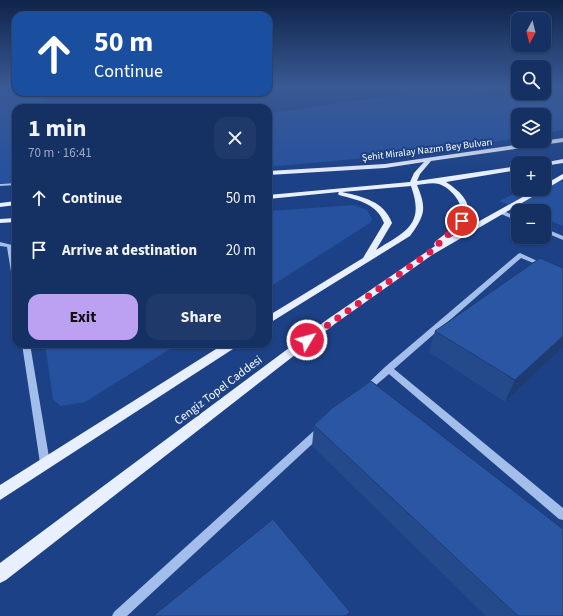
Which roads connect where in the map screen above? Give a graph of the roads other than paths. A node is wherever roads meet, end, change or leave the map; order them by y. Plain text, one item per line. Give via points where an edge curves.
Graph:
1 (563, 140) edge
2 (429, 160) junction
3 (563, 161) edge
4 (551, 163) edge
5 (385, 166) junction
6 (511, 169) edge
7 (272, 172) edge
8 (410, 172) junction
9 (563, 177) edge
10 (438, 181) junction
11 (413, 183) junction
12 (12, 184) edge
13 (551, 184) edge
14 (0, 185) edge
15 (323, 193) junction
16 (530, 196) edge
17 (272, 197) edge
18 (12, 204) edge
19 (0, 205) edge
20 (503, 213) junction
21 (511, 216) edge
22 (12, 220) edge
23 (0, 221) edge
24 (551, 233) edge
25 (563, 238) edge
26 (0, 244) edge
27 (10, 246) joint
28 (429, 253) junction
29 (12, 259) edge
30 (366, 259) junction
31 (549, 267) edge
32 (272, 319) edge
33 (27, 348) edge
34 (226, 348) edge
35 (388, 369) junction
36 (358, 396) edge
37 (329, 423) edge
38 (45, 463) junction
39 (0, 493) edge
40 (563, 515) edge
41 (0, 574) edge
42 (118, 616) edge

1 - 2 main road, Şehit Miralay Nazım Bey Bulvarı
2 - 5 main road, Şehit Miralay Nazım Bey Bulvarı
2 - 8 main road
3 - 4 main road
5 - 7 main road, Şehit Miralay Nazım Bey Bulvarı
5 - 8 main road
6 - 10 main road
8 - 10 main road
8 - 11 main road
9 - 13 main road, Cengiz Topel Caddesi
10 - 11 main road
10 - 28 main road via 458,194 465,208 462,221
11 - 15 main road
11 - 30 main road via 422,205 419,220 407,234
12 - 14 street
15 - 17 main road
15 - 30 main road via 347,195 369,202 386,215 388,223
16 - 20 main road, Cengiz Topel Caddesi
18 - 19 main road
20 - 21 street
20 - 28 main road, Cengiz Topel Caddesi
22 - 23 main road
24 - 25 street
26 - 27 street
27 - 29 street
28 - 41 main road, Cengiz Topel Caddesi via 332,321
30 - 32 main road
31 - 35 street via 520,255
33 - 38 street
34 - 38 main road
35 - 36 street
35 - 40 street
37 - 42 street
38 - 39 main road

